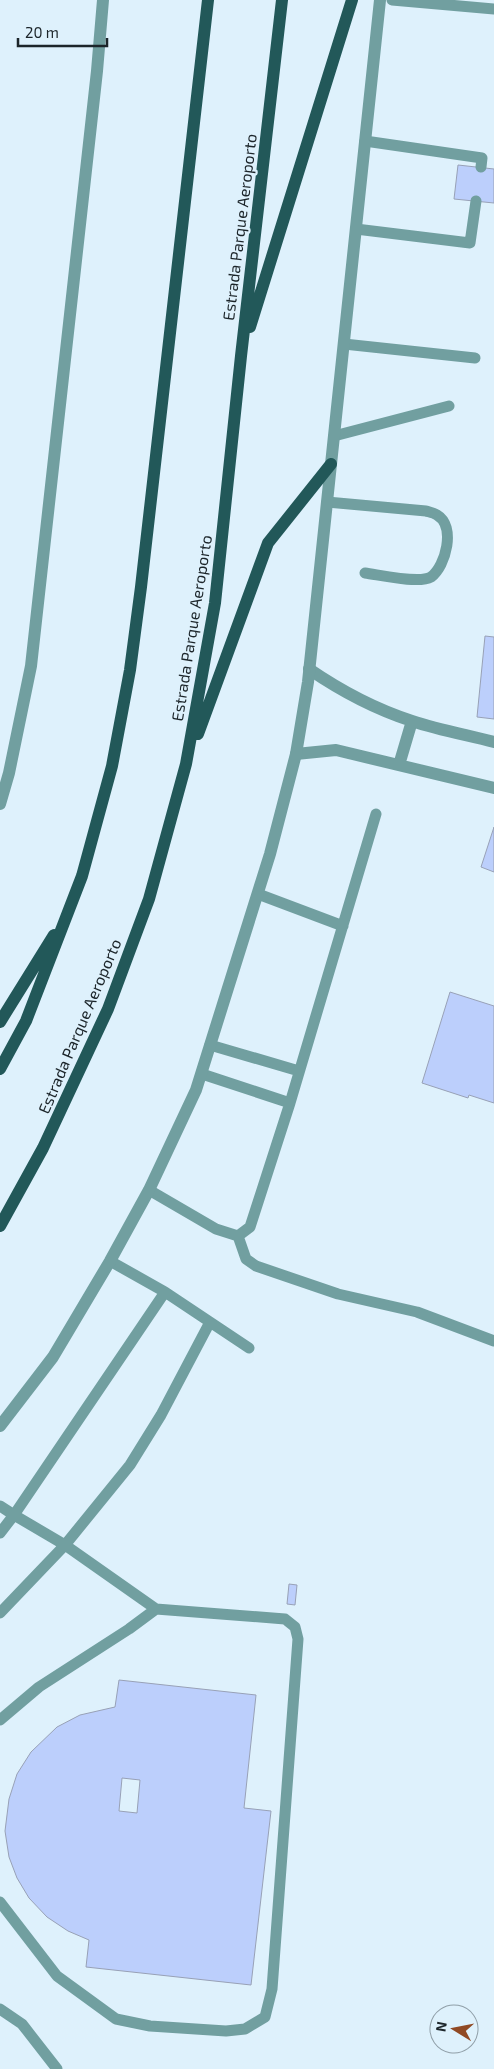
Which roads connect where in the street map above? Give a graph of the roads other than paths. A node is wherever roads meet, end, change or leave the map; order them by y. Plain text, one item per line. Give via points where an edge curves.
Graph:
1 (103, 0) edge
2 (208, 0) edge
3 (282, 0) edge
4 (352, 0) edge
5 (380, 0) edge
6 (392, 0) edge
7 (494, 9) edge
8 (365, 141) junction
9 (481, 167) dead end
10 (476, 201) dead end
11 (356, 229) junction
12 (344, 344) junction
13 (241, 356) junction
14 (475, 358) dead end
15 (449, 406) dead end
16 (334, 436) junction
17 (331, 464) junction
18 (327, 502) junction
19 (366, 573) dead end
20 (310, 669) junction
21 (412, 721) junction
22 (494, 742) edge
23 (296, 754) junction
24 (186, 764) junction
25 (399, 765) junction
26 (494, 788) edge
27 (2, 791) edge
28 (0, 804) edge
29 (376, 814) dead end
30 (258, 894) junction
31 (71, 907) junction
32 (342, 926) junction
33 (0, 1022) edge
34 (210, 1045) junction
35 (0, 1069) edge
36 (298, 1071) junction
37 (202, 1074) junction
38 (290, 1103) junction
39 (149, 1190) junction
40 (0, 1226) edge
41 (238, 1236) junction
42 (110, 1261) junction
43 (165, 1292) junction
44 (210, 1322) junction
45 (494, 1341) edge
46 (249, 1348) dead end
47 (0, 1426) edge
48 (0, 1506) edge
49 (14, 1516) junction
50 (0, 1532) edge
51 (65, 1545) junction
52 (156, 1609) junction
53 (0, 1612) edge
54 (0, 1720) edge
55 (0, 1902) edge
56 (0, 2010) edge
57 (57, 2069) edge

1 - 27 street via 31,666 9,773
2 - 31 main road via 130,670 112,766
3 - 13 main road, Estrada Parque Aeroporto
4 - 13 main road
5 - 8 street
6 - 7 lane
8 - 9 lane via 482,158
8 - 11 street
10 - 11 lane via 470,243
11 - 12 street
12 - 14 lane
12 - 16 street
13 - 24 main road, Estrada Parque Aeroporto via 215,603
15 - 16 lane
16 - 17 street
17 - 18 street
17 - 24 main road via 268,543
18 - 19 lane via 426,511 438,515 445,524 448,538 446,553 430,577 419,580
18 - 20 street
20 - 21 street via 338,688
20 - 23 street
21 - 22 street
21 - 25 street
23 - 25 street via 336,750
23 - 30 street
24 - 40 main road, Estrada Parque Aeroporto via 149,899 108,1009 44,1148
25 - 26 street
27 - 28 street
29 - 32 lane
30 - 32 lane
30 - 34 street
31 - 33 main road
31 - 35 main road via 26,1021
32 - 36 lane
34 - 36 lane
34 - 37 street
36 - 38 lane
37 - 38 lane
37 - 39 street
38 - 41 lane via 250,1227
39 - 41 lane via 216,1229
39 - 42 street
41 - 45 lane via 246,1259 256,1266 338,1294 417,1312
42 - 43 lane
42 - 47 street via 53,1357
43 - 44 lane
43 - 49 lane
44 - 46 lane
44 - 51 lane via 161,1415 130,1465
48 - 49 lane
49 - 50 lane
49 - 51 lane
51 - 52 lane
51 - 53 lane
52 - 54 lane via 39,1687
52 - 55 lane via 285,1619 295,1627 298,1639 274,1969 265,2017 245,2029 226,2031 150,2026 116,2019 57,1976
56 - 57 lane via 22,2024

